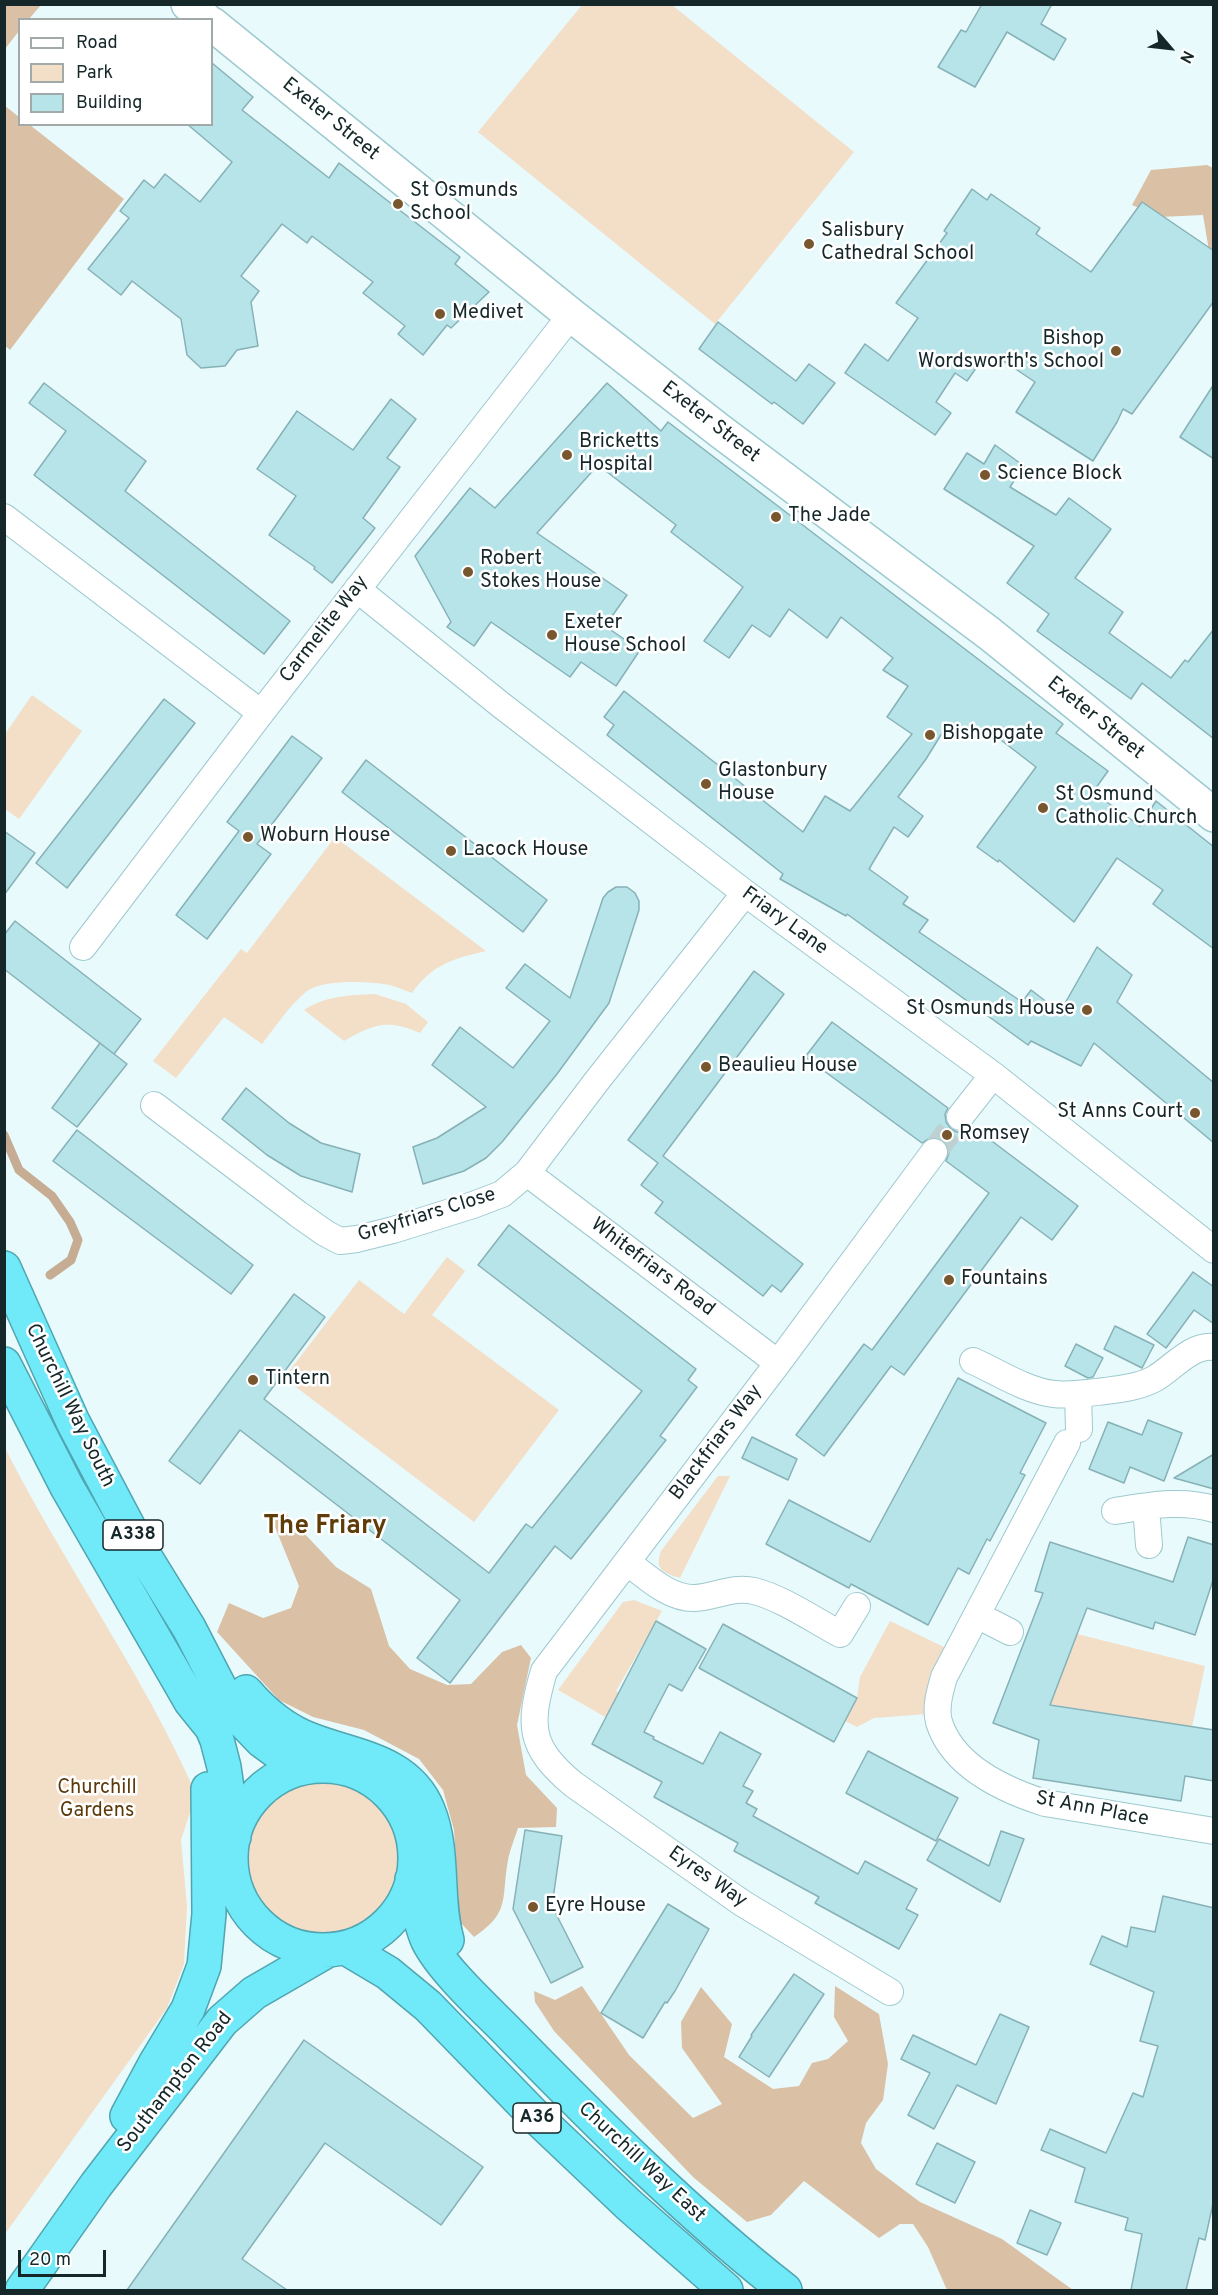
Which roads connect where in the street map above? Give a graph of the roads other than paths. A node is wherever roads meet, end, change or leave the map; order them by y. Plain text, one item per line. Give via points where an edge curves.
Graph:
1 (188, 4) edge
2 (204, 18) edge
3 (213, 25) edge
4 (571, 315) junction
5 (4, 517) edge
6 (357, 589) junction
7 (261, 713) junction
8 (1214, 815) edge
9 (745, 893) junction
10 (83, 947) dead end
11 (993, 1075) junction
12 (153, 1105) dead end
13 (960, 1117) tunnel mouth
14 (934, 1152) tunnel mouth
15 (527, 1173) junction
16 (1214, 1250) edge
17 (4, 1268) edge
18 (1214, 1347) edge
19 (973, 1361) dead end
20 (778, 1363) junction
21 (4, 1364) edge
22 (1078, 1394) junction
23 (1146, 1507) junction
24 (1214, 1509) edge
25 (1115, 1511) dead end
26 (1149, 1545) dead end
27 (627, 1562) junction
28 (856, 1606) dead end
29 (977, 1615) junction
30 (189, 1628) junction
31 (1010, 1632) dead end
32 (191, 1702) junction
33 (538, 1746) joint
34 (307, 1766) junction
35 (1214, 1831) edge
36 (234, 1837) junction
37 (412, 1879) junction
38 (236, 1892) junction
39 (336, 1950) junction
40 (890, 1992) dead end
41 (471, 1994) junction
42 (128, 2116) junction
43 (96, 2185) junction
44 (22, 2290) edge
45 (726, 2290) edge
46 (785, 2290) edge

1 - 2 street
3 - 4 street, Exeter Street
4 - 6 street, Carmelite Way
4 - 8 street, Exeter Street via 990,634
5 - 7 street
6 - 7 street, Carmelite Way
6 - 9 street, Friary Lane
7 - 10 street, Carmelite Way
9 - 11 street, Friary Lane
9 - 15 street, Greyfriars Close
11 - 13 street
11 - 16 street, Friary Lane
12 - 15 street, Greyfriars Close via 298,1214 340,1240 393,1230 473,1205 502,1194
14 - 20 street, Blackfriars Way
15 - 20 street, Whitefriars Road
17 - 30 highway, Churchill Way South / A338 via 73,1422 139,1547
18 - 22 street via 1191,1352 1138,1385
19 - 22 street via 1028,1387 1053,1394
20 - 27 street, Blackfriars Way
21 - 32 highway, Churchill Way South / A338 via 67,1487
22 - 29 street, St Ann Place via 1073,1436
23 - 24 street via 1196,1503
23 - 25 street
23 - 26 street
27 - 28 street via 677,1594 694,1598 737,1588 754,1591 840,1635
27 - 33 street, Blackfriars Way via 544,1671 534,1717
29 - 31 street
29 - 35 street, St Ann Place via 944,1677 939,1699 939,1721 951,1749 1000,1786 1021,1796
30 - 34 highway, Churchill Way South / A338 via 220,1688 246,1726 278,1752
30 - 41 highway, A338 via 277,1723 312,1741 374,1759 413,1786 428,1809 434,1832 446,1939
32 - 36 highway, Churchill Way South / A338 via 217,1740
32 - 42 highway, A338 via 208,1778 210,1891 204,1966 188,2009
33 - 40 street, Eyres Way via 552,1767 573,1784 742,1903
34 - 36 highway, A36 via 285,1773 262,1788 241,1816
34 - 37 highway, A36 via 352,1771 390,1795 407,1818 412,1834
36 - 38 highway, A36
37 - 39 highway, A36 via 391,1920 372,1935
37 - 41 highway, Churchill Way East / A36 via 428,1941
38 - 39 highway, A36 via 251,1916 287,1940
38 - 42 highway, Southampton Road / A36 via 214,1992 189,2037
39 - 43 highway, Southampton Road / A36 via 254,1993 222,2021
39 - 45 highway, Churchill Way East / A36 via 387,1973 428,2007 547,2128
41 - 46 highway, Churchill Way East / A36 via 651,2173
42 - 43 highway, Southampton Road / A36
43 - 44 highway, Southampton Road / A36

